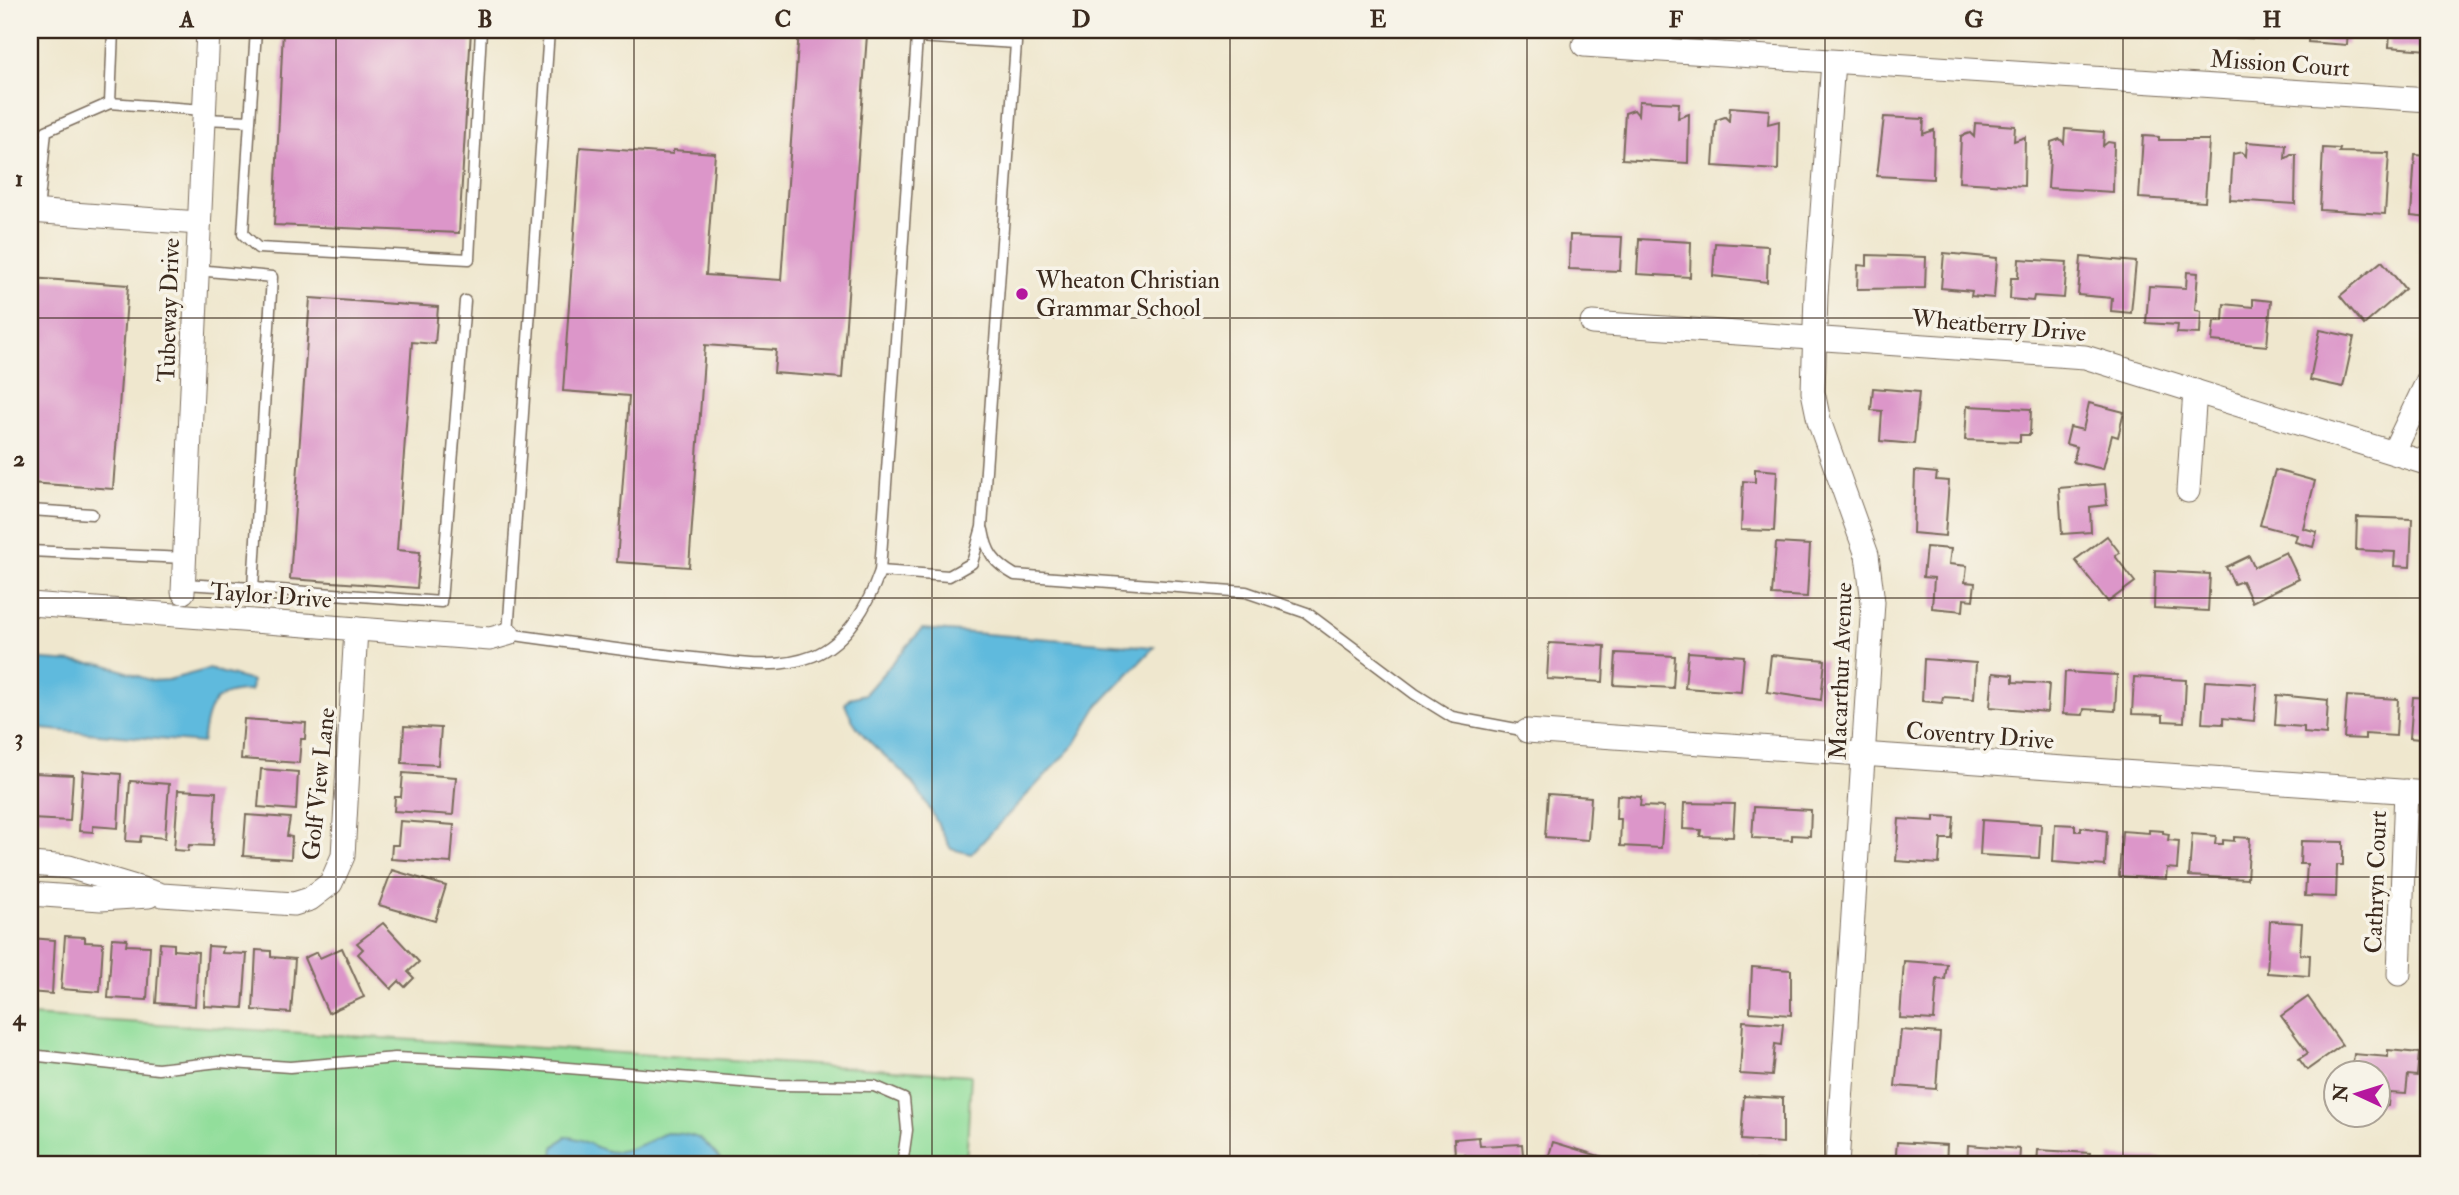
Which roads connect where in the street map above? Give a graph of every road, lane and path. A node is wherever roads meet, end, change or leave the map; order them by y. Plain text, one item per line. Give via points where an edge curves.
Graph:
1 (113, 30) edge
2 (208, 30) edge
3 (256, 30) edge
4 (481, 30) edge
5 (549, 30) edge
6 (1017, 30) edge
7 (914, 34) edge
8 (1016, 43) junction
9 (1584, 46) dead end
10 (1833, 62) junction
11 (2429, 100) edge
12 (110, 103) junction
13 (204, 114) junction
14 (250, 121) junction
15 (34, 211) edge
16 (199, 223) junction
17 (197, 270) junction
18 (465, 301) dead end
19 (1592, 323) dead end
20 (1814, 339) junction
21 (2429, 378) edge
22 (2195, 391) junction
23 (2394, 451) junction
24 (2429, 464) edge
25 (2189, 491) dead end
26 (30, 510) edge
27 (92, 514) dead end
28 (982, 527) junction
29 (30, 551) edge
30 (185, 558) junction
31 (880, 570) junction
32 (183, 588) joint
33 (253, 588) junction
34 (30, 604) edge
35 (356, 629) junction
36 (508, 634) junction
37 (1527, 731) joint
38 (1865, 755) junction
39 (2418, 792) edge
40 (30, 864) edge
41 (30, 894) edge
42 (162, 895) junction
43 (2399, 974) dead end
44 (30, 1055) edge
45 (902, 1165) edge
46 (1838, 1165) edge

1 - 12 lane
2 - 13 street, Tubeway Drive
3 - 14 lane
4 - 14 lane via 469,259 258,248 243,234
5 - 36 lane
6 - 8 lane
7 - 8 lane
7 - 31 lane
8 - 28 lane
9 - 10 street, Mission Court
10 - 11 street, Mission Court
10 - 20 street, Macarthur Avenue
12 - 13 lane
12 - 15 lane via 46,131
13 - 14 lane
13 - 16 street, Tubeway Drive
15 - 16 street
16 - 17 street, Tubeway Drive
17 - 30 street, Tubeway Drive
17 - 33 lane via 272,277
18 - 33 lane via 440,602
19 - 20 street, Wheatberry Drive
20 - 22 street, Wheatberry Drive via 2070,355
20 - 38 street, Macarthur Avenue via 1813,392 1818,421 1871,573
21 - 23 street
22 - 23 street, Wheatberry Drive
22 - 25 street
23 - 24 street, Wheatberry Drive
26 - 27 lane
28 - 31 lane via 972,563 949,576
28 - 37 lane via 986,550 1014,575 1246,592 1307,613 1452,717
29 - 30 lane
30 - 32 street, Tubeway Drive
31 - 36 lane via 872,596 849,629 815,655 770,665 611,651
32 - 33 lane
34 - 35 street, Taylor Drive
35 - 36 street, Taylor Drive via 490,639
35 - 42 street, Golf View Lane via 343,856 331,883 310,899 294,904
37 - 38 street, Coventry Drive
38 - 39 street, Coventry Drive
38 - 46 street, Macarthur Avenue
39 - 43 street, Cathryn Court
40 - 42 street, Golf View Lane via 69,867
41 - 42 street via 101,899
44 - 45 lane via 158,1069 219,1062 290,1068 395,1058 778,1085 874,1086 904,1100 907,1130

